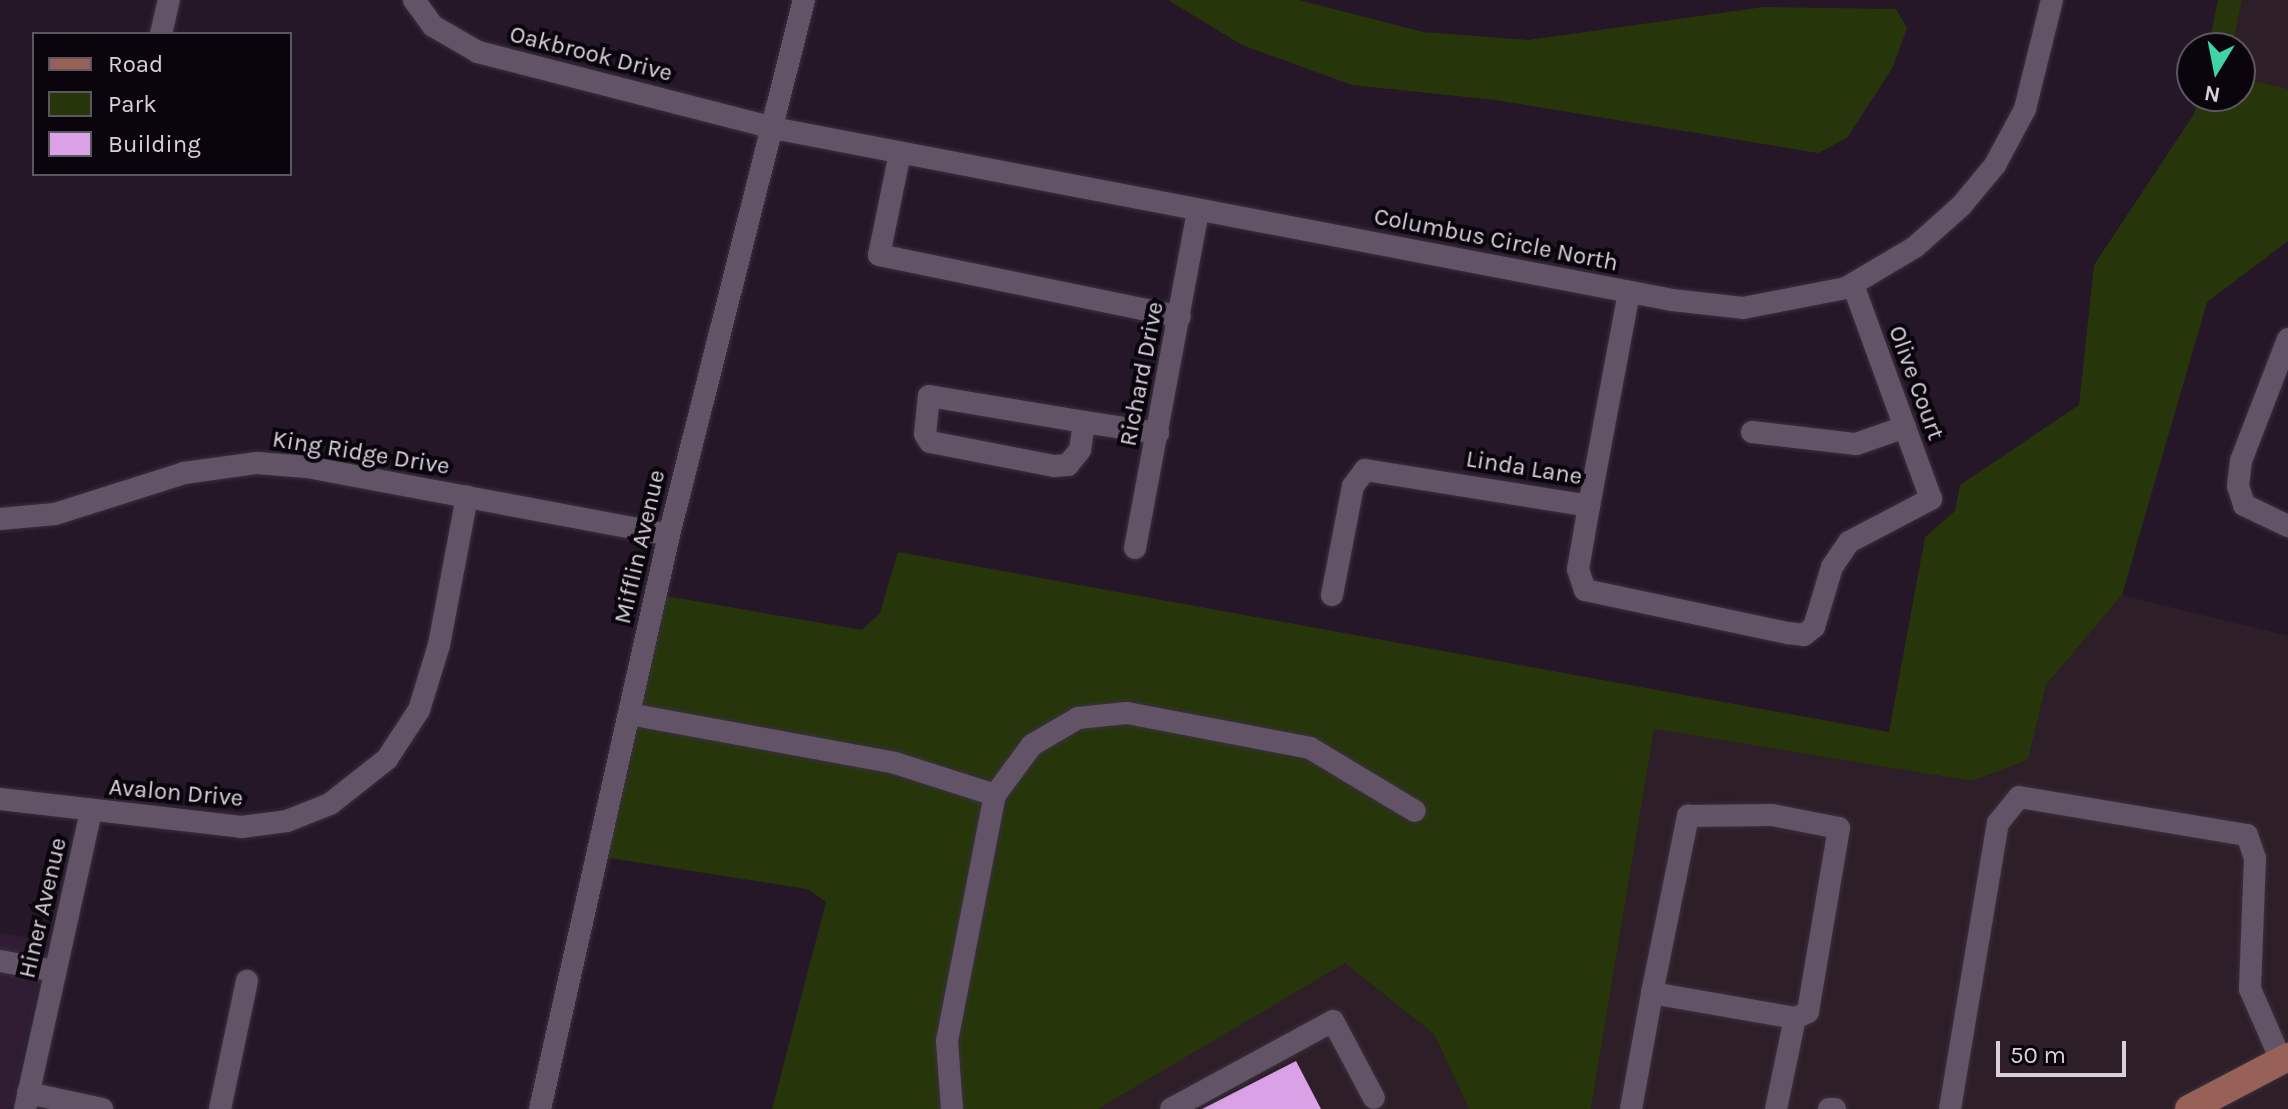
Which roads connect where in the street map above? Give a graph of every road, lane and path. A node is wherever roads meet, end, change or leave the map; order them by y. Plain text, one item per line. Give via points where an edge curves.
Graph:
1 (169, 0) edge
2 (414, 0) edge
3 (804, 0) edge
4 (2052, 0) edge
5 (161, 32) edge
6 (773, 128) junction
7 (900, 153) junction
8 (1198, 210) junction
9 (1853, 285) junction
10 (1629, 292) junction
11 (1180, 317) junction
12 (2288, 339) edge
13 (1084, 422) junction
14 (1905, 427) junction
15 (1752, 432) dead end
16 (1158, 433) junction
17 (467, 497) junction
18 (1589, 506) junction
19 (0, 519) edge
20 (2288, 526) edge
21 (669, 535) junction
22 (1135, 548) dead end
23 (1332, 595) dead end
24 (629, 714) junction
25 (995, 795) junction
26 (0, 799) edge
27 (91, 811) junction
28 (1415, 811) dead end
29 (0, 961) edge
30 (55, 971) junction
31 (247, 981) dead end
32 (1652, 993) junction
33 (1795, 1018) junction
34 (2285, 1058) edge
35 (1374, 1098) dead end
36 (27, 1101) edge
37 (102, 1109) edge
38 (220, 1109) edge
39 (540, 1109) edge
40 (952, 1109) edge
41 (1171, 1109) edge
42 (1631, 1109) edge
43 (1776, 1109) edge
44 (1829, 1109) edge
45 (1835, 1109) edge
46 (1950, 1109) edge
47 (2189, 1109) edge

1 - 5 street
2 - 6 street, Oakbrook Drive via 433,26 478,52
3 - 6 street, Mifflin Avenue
4 - 9 street, Columbus Circle North via 2033,86 1995,165 1938,229
6 - 7 street, Columbus Circle North
6 - 21 street, Mifflin Avenue
7 - 8 street, Columbus Circle North
7 - 11 street via 879,255
8 - 10 street, Columbus Circle North
8 - 11 street, Richard Drive
9 - 10 street, Columbus Circle North via 1743,308
9 - 14 street, Olive Court
10 - 18 street, Linda Lane
11 - 16 street, Richard Drive
12 - 20 street via 2241,461 2238,486 2244,505
13 - 13 street via 1080,450 1068,465 942,446 925,434 929,396
13 - 16 street
14 - 15 street via 1856,444
14 - 18 street, Olive Court via 1931,499 1849,542 1832,567 1814,627 1804,635 1585,590 1578,569
16 - 22 street, Richard Drive
17 - 19 street, King Ridge Drive via 307,467 232,463 55,514
17 - 21 street, King Ridge Drive
17 - 27 street, Avalon Drive via 426,692 403,736 372,773 330,804 265,825 212,826
18 - 23 street, Linda Lane via 1365,470 1353,486
21 - 24 street, Mifflin Avenue
24 - 25 street via 895,763
24 - 39 street, Mifflin Avenue
25 - 28 street via 1032,745 1078,718 1127,713 1310,748
25 - 40 street via 947,1041
26 - 27 street, Avalon Drive
27 - 30 street, Hiner Avenue
29 - 30 street
30 - 36 street, Hiner Avenue
31 - 38 street
32 - 33 street
32 - 33 street via 1688,816 1772,815 1839,828 1808,1012
32 - 42 street
33 - 43 street
34 - 46 street via 2250,989 2255,858 2247,835 2019,797 1998,823
34 - 47 main road
35 - 41 street via 1333,1021
36 - 37 street
44 - 45 street

